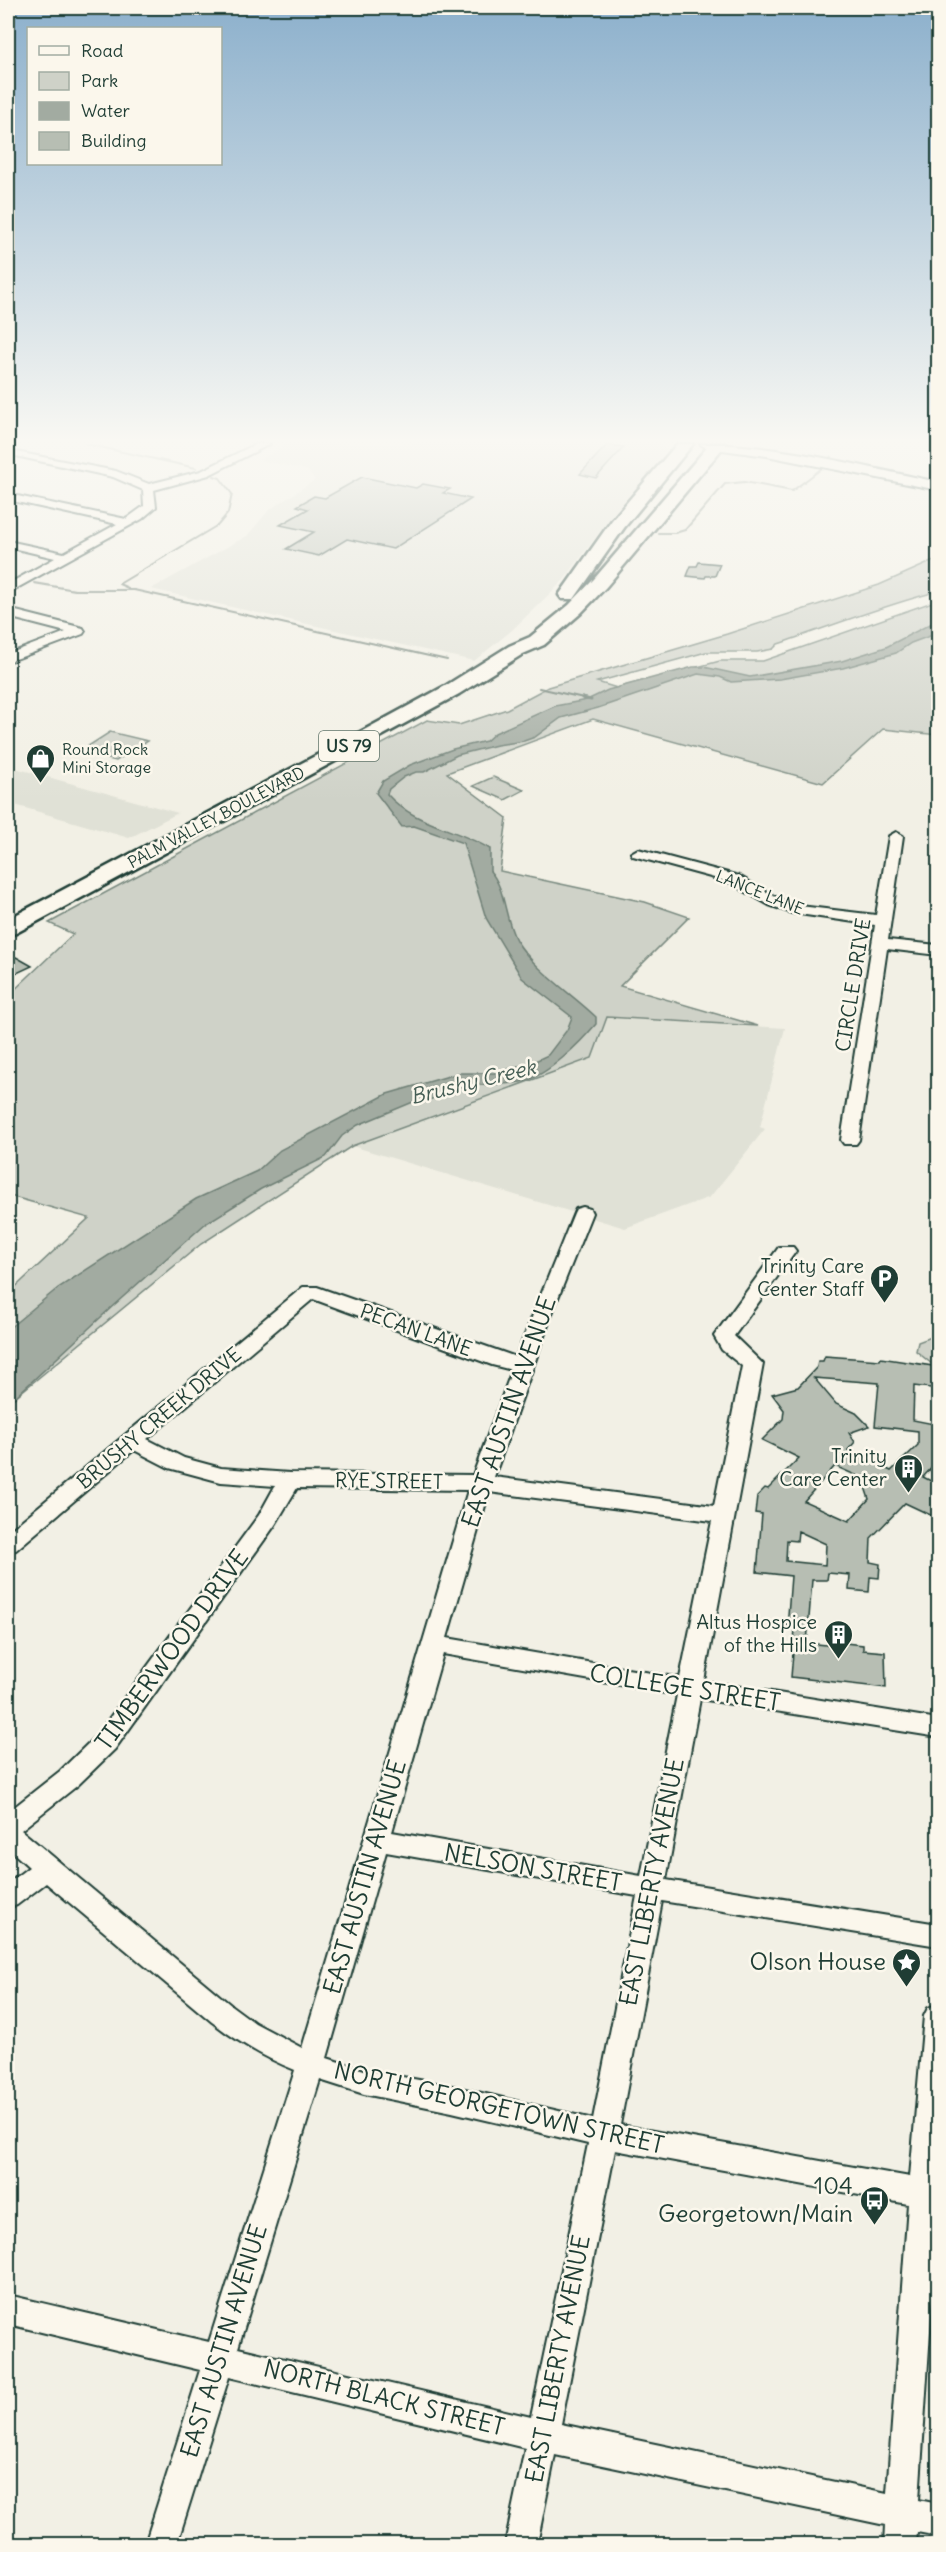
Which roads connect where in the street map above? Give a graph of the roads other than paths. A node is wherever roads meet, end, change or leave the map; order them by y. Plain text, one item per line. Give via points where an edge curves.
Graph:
1 (55, 563) edge
2 (592, 563) edge
3 (607, 563) edge
4 (616, 563) edge
5 (614, 566) junction
6 (8, 589) edge
7 (8, 613) edge
8 (516, 650) junction
9 (8, 658) edge
10 (896, 836) dead end
11 (638, 853) dead end
12 (884, 921) junction
13 (8, 928) edge
14 (881, 944) junction
15 (939, 950) edge
16 (850, 1140) dead end
17 (583, 1213) dead end
18 (786, 1251) dead end
19 (310, 1291) joint
20 (524, 1366) junction
21 (133, 1440) junction
22 (290, 1480) junction
23 (481, 1483) junction
24 (722, 1515) junction
25 (8, 1544) edge
26 (433, 1644) junction
27 (689, 1689) junction
28 (939, 1728) edge
29 (8, 1826) edge
30 (8, 1833) edge
31 (376, 1840) junction
32 (47, 1868) junction
33 (651, 1888) junction
34 (8, 1897) edge
35 (939, 1935) edge
36 (939, 2016) edge
37 (311, 2065) junction
38 (604, 2135) junction
39 (931, 2195) edge
40 (8, 2309) edge
41 (218, 2358) junction
42 (542, 2436) junction
43 (902, 2512) junction
44 (939, 2520) edge
45 (161, 2544) edge
46 (521, 2544) edge
47 (900, 2544) edge

1 - 6 street
2 - 8 highway, PALM VALLEY BOULEVARD / US 79 via 557,609 520,638
3 - 5 highway
4 - 5 highway, PALM VALLEY BOULEVARD / US 79
5 - 8 highway, PALM VALLEY BOULEVARD / US 79 via 554,628
7 - 9 street via 79,631
8 - 13 highway, PALM VALLEY BOULEVARD / US 79 via 371,734
10 - 12 street, CIRCLE DRIVE
11 - 12 street, LANCE LANE via 734,879 774,902 798,910
12 - 14 street, CIRCLE DRIVE
14 - 15 street
14 - 16 street, CIRCLE DRIVE
17 - 20 street, EAST AUSTIN AVENUE
18 - 24 street, EAST LIBERTY AVENUE via 724,1336 729,1345 753,1364
19 - 20 street, PECAN LANE
19 - 21 street, BRUSHY CREEK DRIVE
20 - 23 street, EAST AUSTIN AVENUE
21 - 22 street, RYE STREET via 198,1470
21 - 25 street, BRUSHY CREEK DRIVE
22 - 23 street, RYE STREET
22 - 29 street, TIMBERWOOD DRIVE via 267,1520 111,1736 89,1761
23 - 24 street, RYE STREET
23 - 26 street, EAST AUSTIN AVENUE
24 - 27 street, EAST LIBERTY AVENUE
26 - 27 street, COLLEGE STREET
26 - 31 street, EAST AUSTIN AVENUE
27 - 28 street, COLLEGE STREET
27 - 33 street, EAST LIBERTY AVENUE
30 - 32 street, NORTH GEORGETOWN STREET
31 - 33 street, NELSON STREET
31 - 37 street, EAST AUSTIN AVENUE
32 - 34 street
32 - 37 street, NORTH GEORGETOWN STREET via 230,2019
33 - 35 street, NELSON STREET
33 - 38 street, EAST LIBERTY AVENUE
36 - 39 street
37 - 38 street, NORTH GEORGETOWN STREET via 364,2082
37 - 41 street, EAST AUSTIN AVENUE
38 - 39 street, NORTH GEORGETOWN STREET
38 - 42 street, EAST LIBERTY AVENUE
39 - 43 street
40 - 41 street, NORTH BLACK STREET
41 - 42 street, NORTH BLACK STREET
41 - 45 street, EAST AUSTIN AVENUE
42 - 43 street, NORTH BLACK STREET
42 - 46 street, EAST LIBERTY AVENUE
43 - 44 street, NORTH BLACK STREET
43 - 47 street

